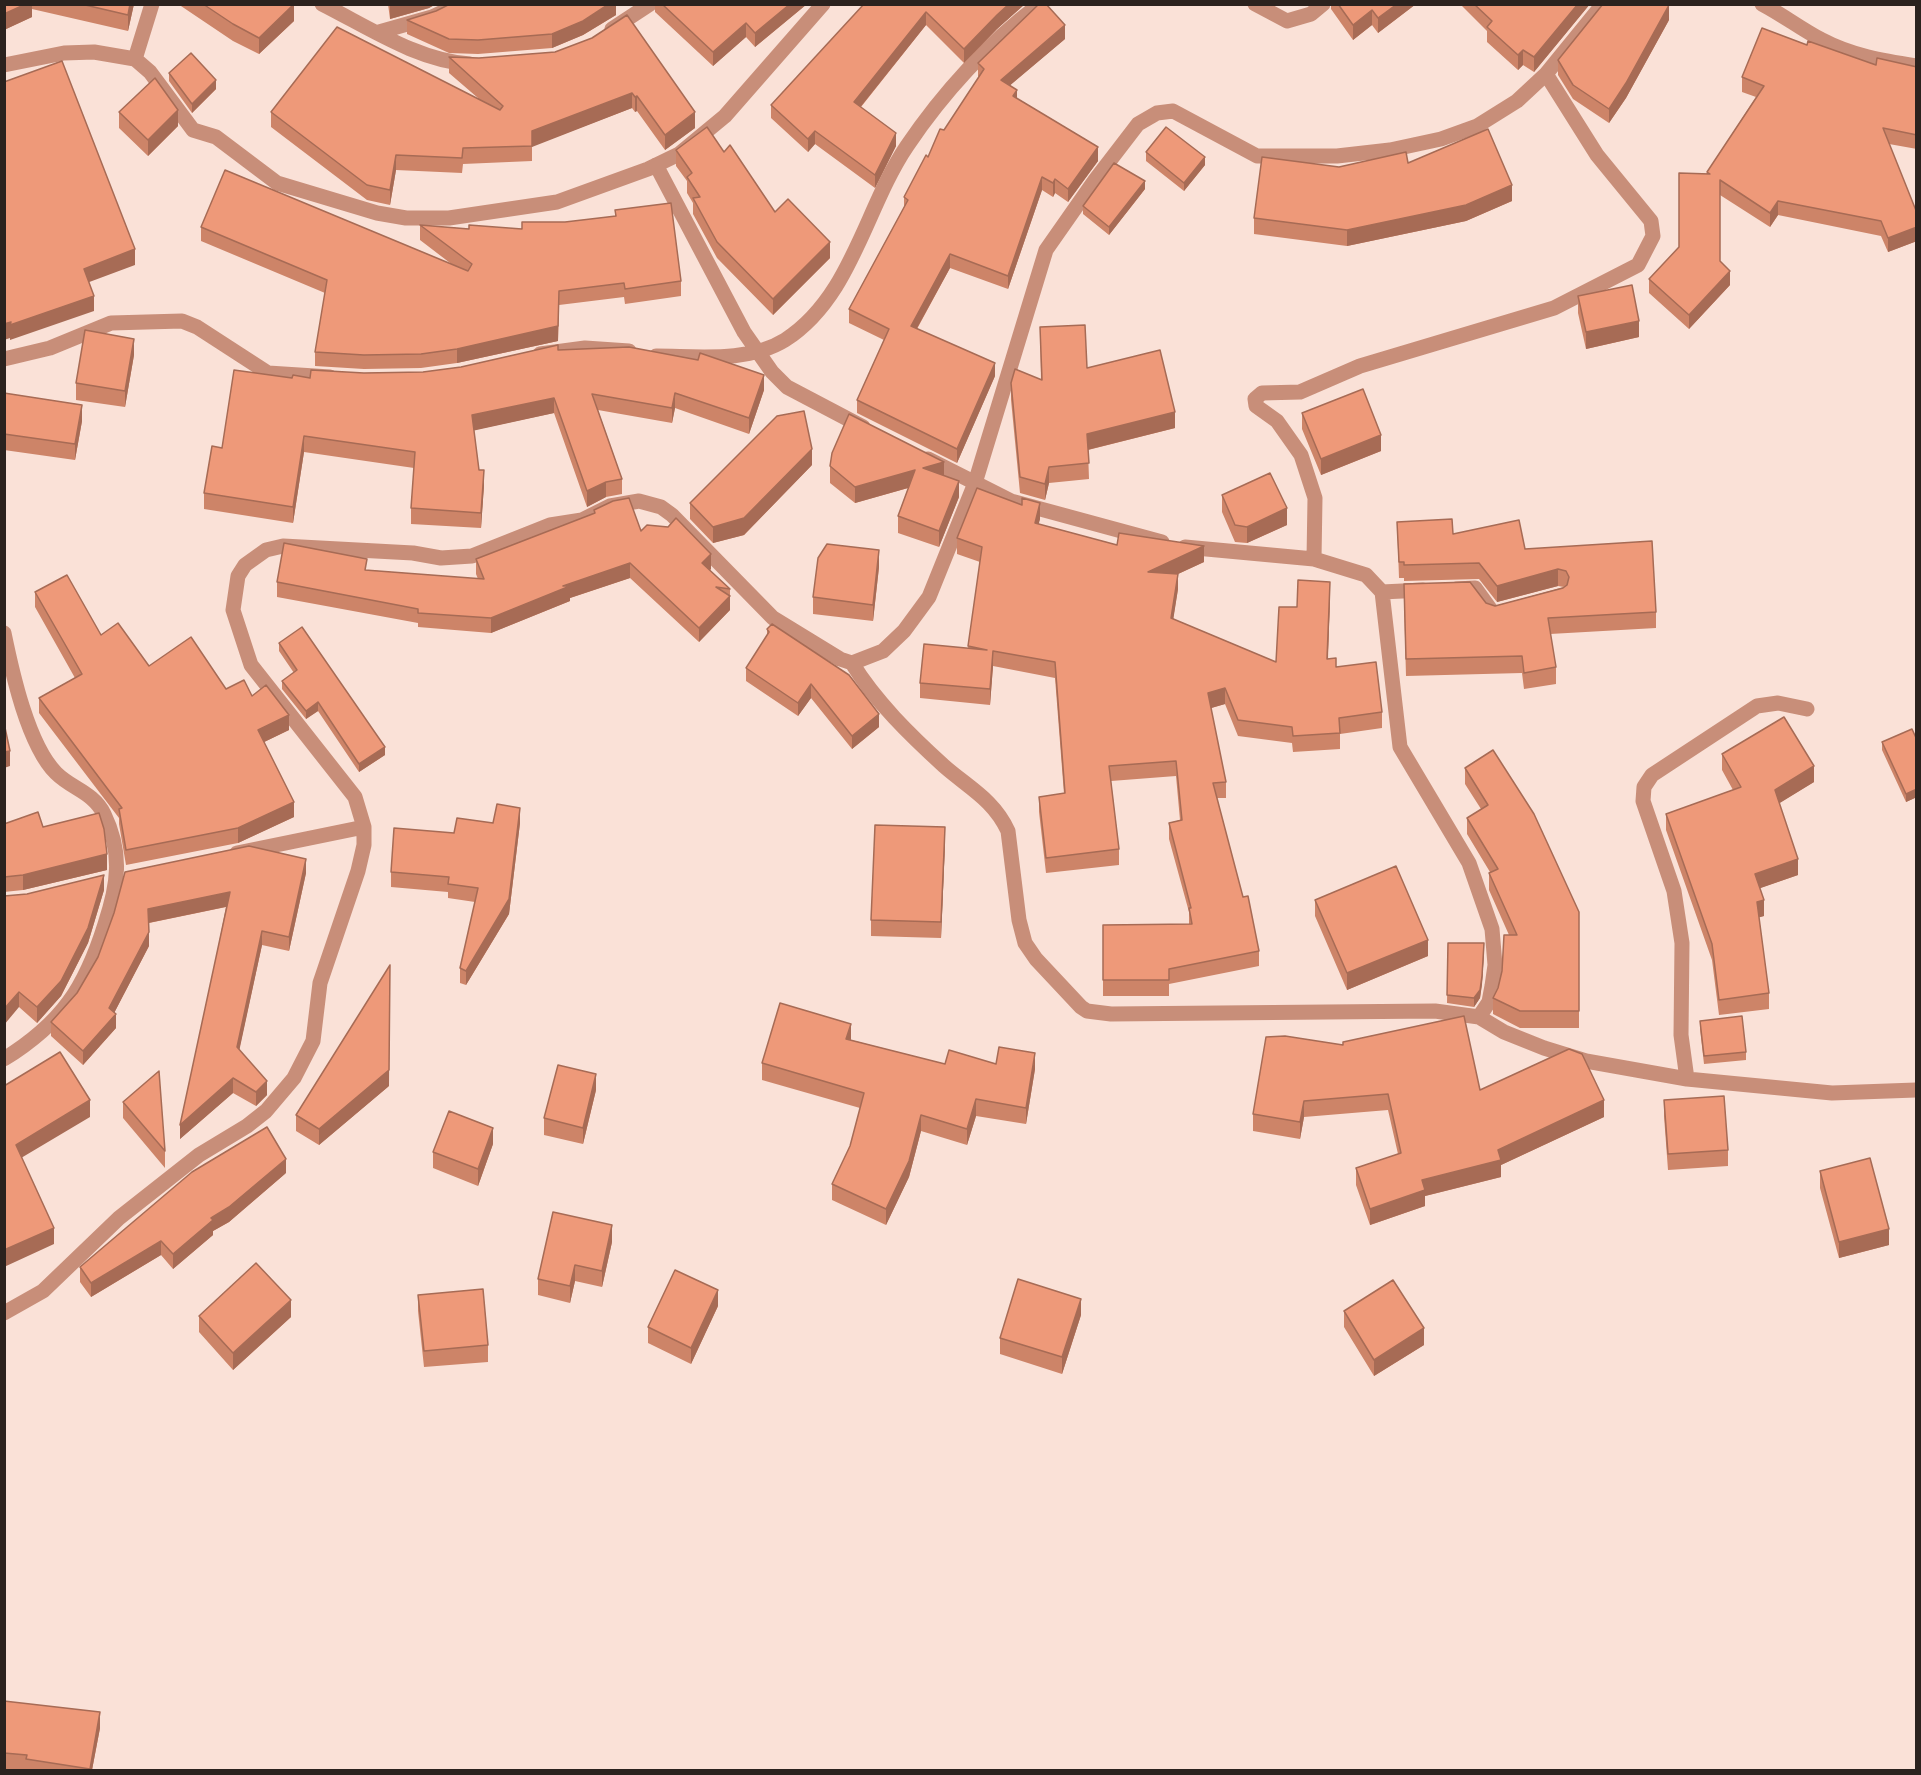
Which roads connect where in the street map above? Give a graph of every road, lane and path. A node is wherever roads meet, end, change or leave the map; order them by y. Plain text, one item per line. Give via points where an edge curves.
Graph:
1 (152, 4) edge
2 (322, 4) edge
3 (460, 4) edge
4 (650, 4) edge
5 (823, 4) edge
6 (1040, 4) edge
7 (1255, 4) edge
8 (1323, 4) edge
9 (1603, 4) edge
10 (1762, 4) edge
11 (379, 33) junction
12 (597, 39) edge
13 (135, 59) junction
14 (487, 63) edge
15 (4, 65) edge
16 (1917, 66) edge
17 (1546, 74) junction
18 (656, 165) junction
19 (756, 352) junction
20 (530, 358) edge
21 (4, 359) edge
22 (342, 377) edge
23 (874, 433) edge
24 (914, 452) edge
25 (975, 483) junction
26 (1314, 559) junction
27 (1382, 592) junction
28 (1504, 610) edge
29 (4, 633) edge
30 (852, 663) junction
31 (1807, 709) dead end
32 (364, 827) junction
33 (224, 855) edge
34 (124, 876) junction
35 (98, 882) edge
36 (1479, 1017) junction
37 (4, 1059) edge
38 (1687, 1079) junction
39 (1917, 1090) edge
40 (4, 1313) edge

1 - 13 street
2 - 11 street
3 - 11 street
4 - 12 street
5 - 18 street via 725,117 679,154
6 - 19 street via 955,86 907,146 849,261 819,308 784,340
7 - 8 street via 1287,21 1311,15
9 - 17 street
10 - 16 street via 1822,40 1864,58
11 - 14 street via 447,63
13 - 15 street via 94,52 64,53
13 - 18 street via 150,72 193,130 216,137 277,183 377,213 449,218 515,210 557,202
17 - 25 street via 1517,102 1477,126 1390,150 1337,156 1257,156 1173,111 1157,113 1138,124 1046,250
17 - 26 street via 1597,155 1651,221 1654,230 1649,247 1638,265 1554,308 1360,366 1300,392 1262,393 1255,399 1256,406 1277,422 1301,455 1315,498
18 - 19 street
19 - 20 street via 656,356 594,347 548,351
19 - 23 street via 787,387
21 - 22 street via 50,348 111,323 182,321 268,373
24 - 25 street
25 - 26 street via 1011,501 1177,546
25 - 30 street via 929,597 904,631 883,651
26 - 27 street via 1366,575
27 - 28 street via 1475,588 1492,613
27 - 36 street via 1400,747 1468,863 1492,929 1492,986 1489,1002
29 - 34 street via 11,669 38,746 56,773 92,796 103,812
30 - 32 street via 773,618 672,515 651,502 610,506 582,520 550,525 472,556 441,558 283,546 266,550 254,556 238,576 233,610 238,630 251,665 355,798
30 - 36 street via 925,748 984,796 1002,818 1008,831 1022,934 1036,959 1072,1000 1087,1011 1435,1011
31 - 38 street via 1778,704 1757,706 1652,775 1644,787 1645,810 1674,891 1682,943 1681,1035
32 - 33 street
32 - 40 street via 358,871 322,975 313,1041 294,1077 266,1111 198,1155 119,1218 44,1292
34 - 35 street
34 - 37 street via 83,984 63,1012
36 - 38 street via 1504,1032 1586,1061
38 - 39 street via 1833,1093

